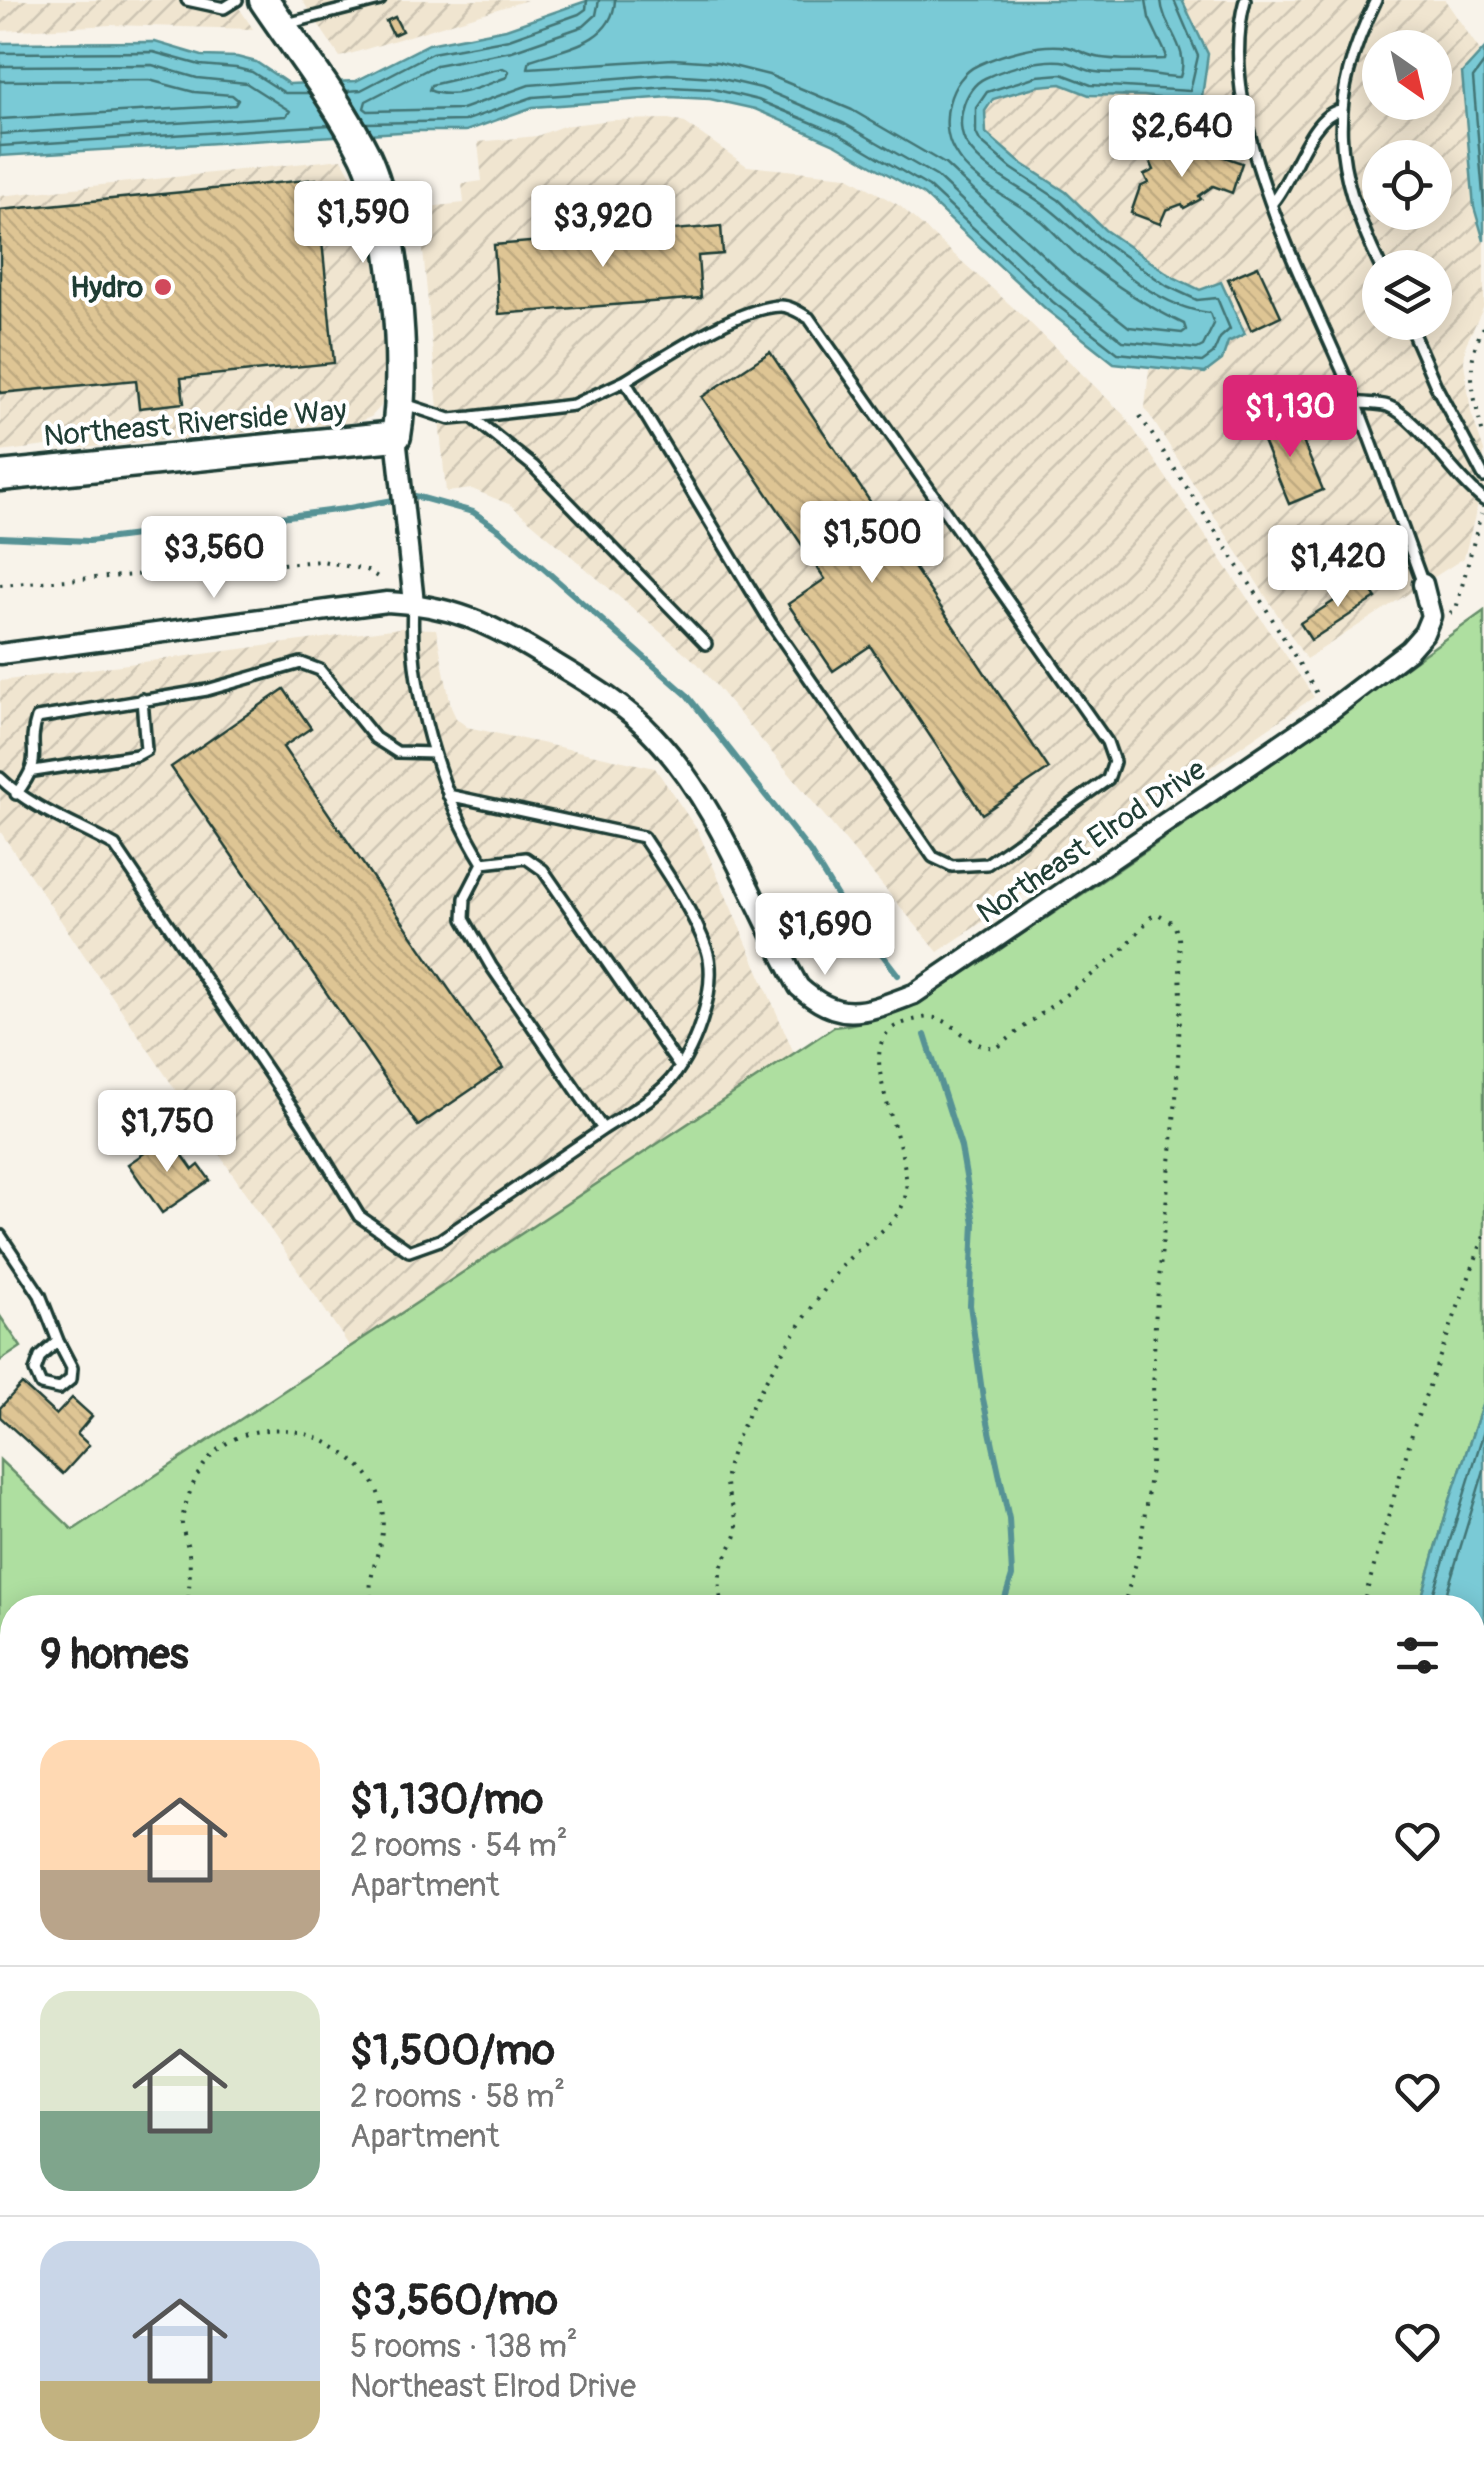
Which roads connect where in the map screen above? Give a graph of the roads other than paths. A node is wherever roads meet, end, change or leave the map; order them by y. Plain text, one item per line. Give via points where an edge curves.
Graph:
1 (187, 0) edge
2 (195, 0) edge
3 (237, 0) edge
4 (264, 0) edge
5 (380, 0) edge
6 (1246, 0) edge
7 (1376, 0) edge
8 (356, 3) edge
9 (283, 28) junction
10 (1340, 110) junction
11 (1271, 204) junction
12 (1373, 250) edge
13 (1416, 340) edge
14 (626, 381) junction
15 (1356, 402) junction
16 (402, 403) junction
17 (472, 417) junction
18 (397, 449) junction
19 (0, 476) edge
20 (1484, 476) edge
21 (1482, 496) edge
22 (1423, 584) joint
23 (414, 603) junction
24 (706, 644) dead end
25 (0, 654) edge
26 (142, 700) junction
27 (434, 753) junction
28 (34, 771) junction
29 (0, 778) edge
30 (16, 794) junction
31 (448, 795) junction
32 (483, 863) junction
33 (680, 1066) junction
34 (603, 1130) junction
35 (0, 1235) edge
36 (58, 1341) junction

1 - 2 lane
2 - 3 lane via 224,8
4 - 9 street
5 - 8 lane
6 - 11 lane via 1238,28 1244,102
7 - 10 lane
8 - 9 lane
9 - 16 street via 357,140 378,189 389,241
10 - 11 lane via 1315,130
10 - 12 lane via 1344,168
11 - 15 lane
13 - 20 lane
14 - 14 lane via 771,622 933,857 952,866 987,864 1108,779 1114,762 1108,742 809,318 785,305 758,310
14 - 17 lane via 573,406
15 - 21 lane via 1388,406 1408,420
15 - 22 lane
16 - 17 lane via 450,419
16 - 18 street
17 - 24 lane via 532,466
18 - 19 street, Northeast Riverside Way
18 - 23 street
22 - 23 street, Northeast Elrod Drive via 1432,616 1424,633 1328,712 914,994 856,1013 826,1007 799,986 700,796 654,735 496,628
23 - 25 street, Northeast Elrod Drive
23 - 27 lane via 411,638
26 - 27 lane via 301,663 320,670 375,738 397,752
26 - 28 lane via 37,718
26 - 28 lane via 146,750 137,756
27 - 31 lane
28 - 30 lane
29 - 30 lane
30 - 34 lane via 115,846 359,1216 409,1251 440,1240
31 - 32 lane
31 - 33 lane via 642,836 707,951 704,1007
32 - 33 lane via 526,858 543,870
32 - 34 lane via 464,898 464,919
33 - 34 lane via 666,1085
35 - 36 lane via 40,1296
36 - 36 lane via 72,1368 59,1389 42,1386 35,1371

